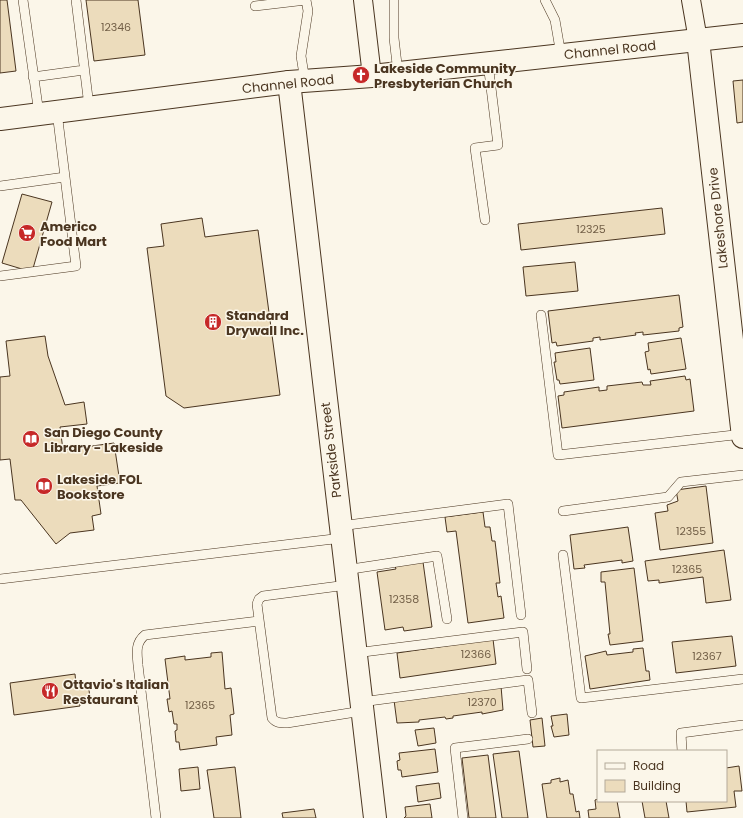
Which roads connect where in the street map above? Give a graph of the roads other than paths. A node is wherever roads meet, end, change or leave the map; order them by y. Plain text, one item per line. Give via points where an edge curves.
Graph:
1 (23, 0) edge
2 (76, 0) edge
3 (306, 0) edge
4 (363, 0) edge
5 (394, 0) edge
6 (545, 0) edge
7 (691, 0) edge
8 (255, 6) dead end
9 (743, 34) edge
10 (698, 40) junction
11 (561, 55) junction
12 (488, 63) junction
13 (84, 70) junction
14 (398, 73) junction
15 (372, 76) junction
16 (33, 77) junction
17 (297, 82) junction
18 (89, 106) junction
19 (48, 112) junction
20 (0, 119) edge
21 (65, 177) junction
22 (0, 186) edge
23 (485, 220) dead end
24 (0, 276) edge
25 (541, 315) dead end
26 (743, 434) edge
27 (743, 437) edge
28 (743, 475) edge
29 (563, 511) dead end
30 (341, 532) junction
31 (563, 555) dead end
32 (346, 578) junction
33 (0, 579) edge
34 (521, 615) dead end
35 (447, 619) dead end
36 (260, 621) junction
37 (355, 653) junction
38 (527, 669) dead end
39 (743, 679) edge
40 (362, 706) junction
41 (532, 713) dead end
42 (743, 725) edge
43 (528, 739) dead end
44 (682, 750) edge
45 (156, 818) edge
46 (375, 818) edge
47 (463, 818) edge

1 - 16 lane
2 - 13 lane
3 - 8 lane
3 - 17 lane via 308,11
4 - 15 street
5 - 14 lane via 394,38
6 - 11 lane via 555,20
7 - 10 street, Lakeshore Drive
9 - 10 street, Channel Road
10 - 11 street, Channel Road
10 - 26 street, Lakeshore Drive
11 - 12 street, Channel Road
12 - 14 street, Channel Road
12 - 23 lane via 498,146 476,148
13 - 16 lane
13 - 18 lane
14 - 15 street, Channel Road
15 - 17 street, Channel Road
16 - 19 lane
17 - 18 street, Channel Road
17 - 30 street, Parkside Street
18 - 19 street, Channel Road
19 - 20 street, Channel Road
19 - 21 lane
21 - 22 lane
21 - 24 lane via 76,266
25 - 26 lane via 558,456
26 - 27 street, Lakeshore Drive
28 - 29 lane via 681,482 668,497
30 - 32 street, Parkside Street
30 - 33 lane
30 - 34 lane via 508,504
31 - 39 lane via 581,698
32 - 35 lane via 437,556
32 - 36 lane via 263,596 258,604
32 - 37 street, Parkside Street
36 - 40 lane via 274,721 287,723
36 - 45 lane via 145,635 140,639 137,645 138,665
37 - 38 lane via 523,632
37 - 40 street, Parkside Street
40 - 41 lane via 528,680
40 - 46 street, Parkside Street
42 - 44 lane via 681,734
43 - 47 lane via 455,748

